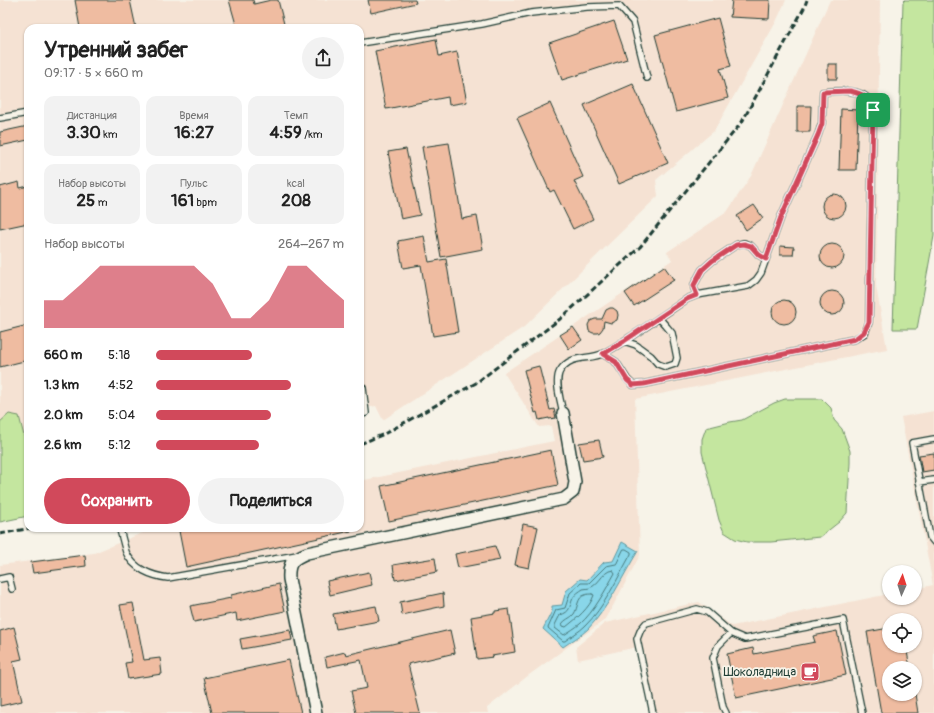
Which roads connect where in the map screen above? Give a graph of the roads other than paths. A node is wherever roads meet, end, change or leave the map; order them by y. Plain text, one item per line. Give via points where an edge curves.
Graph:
1 (364, 43) edge
2 (647, 78) dead end
3 (24, 114) edge
4 (0, 118) edge
5 (766, 259) junction
6 (697, 295) junction
7 (659, 318) junction
8 (624, 341) junction
9 (603, 354) junction
10 (364, 396) edge
11 (563, 413) joint
12 (364, 414) edge
13 (934, 439) edge
14 (934, 480) edge
15 (919, 482) junction
16 (121, 532) edge
17 (934, 542) edge
18 (307, 553) junction
19 (0, 579) edge
20 (12, 589) dead end
21 (731, 633) junction
22 (316, 713) edge
23 (653, 713) edge
24 (726, 713) edge
25 (862, 713) edge

1 - 2 lane via 532,13 619,6 633,22
3 - 4 lane
5 - 6 lane via 761,273 748,286
5 - 6 lane via 751,246 736,245 702,270 694,285
5 - 9 lane via 781,217 822,124 823,92 850,91 862,94 870,101 873,110 869,322 864,332 855,339 633,385 616,362
6 - 7 lane
7 - 8 lane
7 - 8 lane via 672,333 677,358 675,364 666,367 658,364 652,356 636,345
8 - 9 lane
9 - 11 lane via 571,361 559,372 557,383
10 - 12 lane
11 - 18 street via 575,482 573,492 564,499
13 - 15 lane via 912,443
14 - 15 lane
15 - 17 lane via 930,537
16 - 18 lane via 127,553 135,564 148,573 168,578
18 - 22 street via 291,563 289,579
19 - 20 lane via 9,577
21 - 23 lane via 706,612 697,609 646,623 637,639
21 - 24 lane via 718,646 713,658
21 - 25 lane via 745,639 843,620

